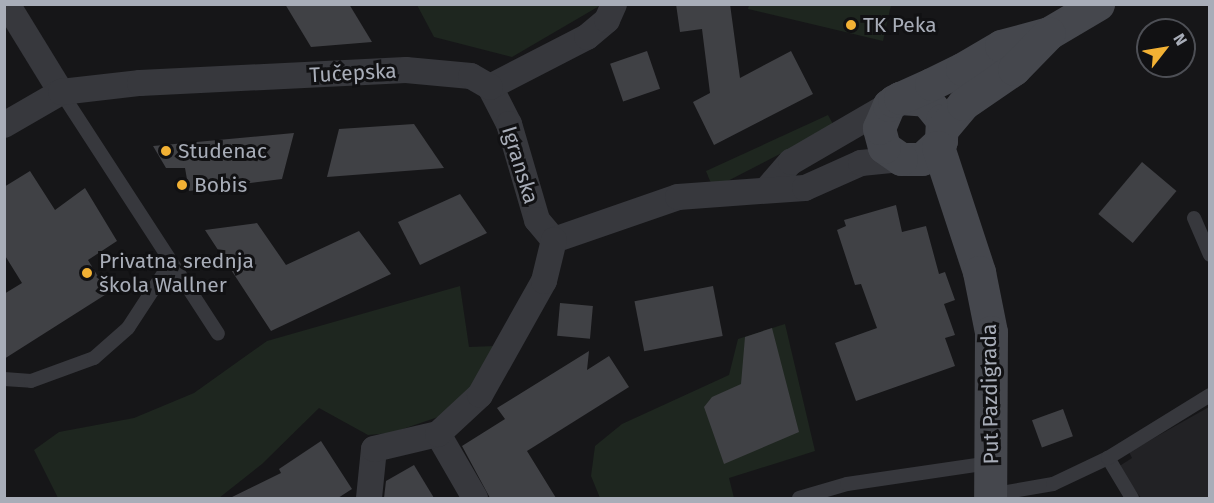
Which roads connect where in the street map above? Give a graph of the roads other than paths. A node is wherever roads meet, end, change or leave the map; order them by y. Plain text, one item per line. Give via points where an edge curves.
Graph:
1 (7, 4) edge
2 (614, 4) edge
3 (1098, 4) edge
4 (1049, 33) junction
5 (490, 87) junction
6 (61, 92) junction
7 (895, 101) junction
8 (4, 125) edge
9 (925, 148) junction
10 (768, 188) junction
11 (1194, 218) dead end
12 (554, 240) junction
13 (1209, 255) edge
14 (171, 262) junction
15 (218, 334) dead end
16 (4, 379) edge
17 (1209, 394) edge
18 (438, 434) junction
19 (1108, 458) junction
20 (992, 463) junction
21 (990, 497) edge
22 (369, 498) edge
23 (475, 498) edge
24 (799, 498) edge
25 (1132, 498) edge

1 - 6 street
2 - 5 street via 607,20 587,37
3 - 4 street
4 - 7 street via 1001,46
4 - 9 street via 1014,69 963,104
5 - 6 street, Tučepska via 471,76 406,70 140,83
5 - 12 street, Igranska via 509,124 537,220
6 - 8 street
6 - 14 lane
7 - 9 street via 920,97 931,103
7 - 9 street via 882,115 879,134 884,147
7 - 10 street via 791,162
9 - 10 street via 861,164 805,188
9 - 20 street, Put Pazdigrada via 980,272 991,332
10 - 12 street via 754,194 678,197
11 - 13 lane
12 - 18 street via 544,281 480,395
14 - 15 lane
14 - 16 lane via 128,328 94,358 31,381
17 - 19 lane
18 - 22 street via 374,449
18 - 23 street
19 - 21 lane via 1053,484
19 - 25 lane
20 - 21 street, Put Pazdigrada
20 - 24 lane via 847,484

